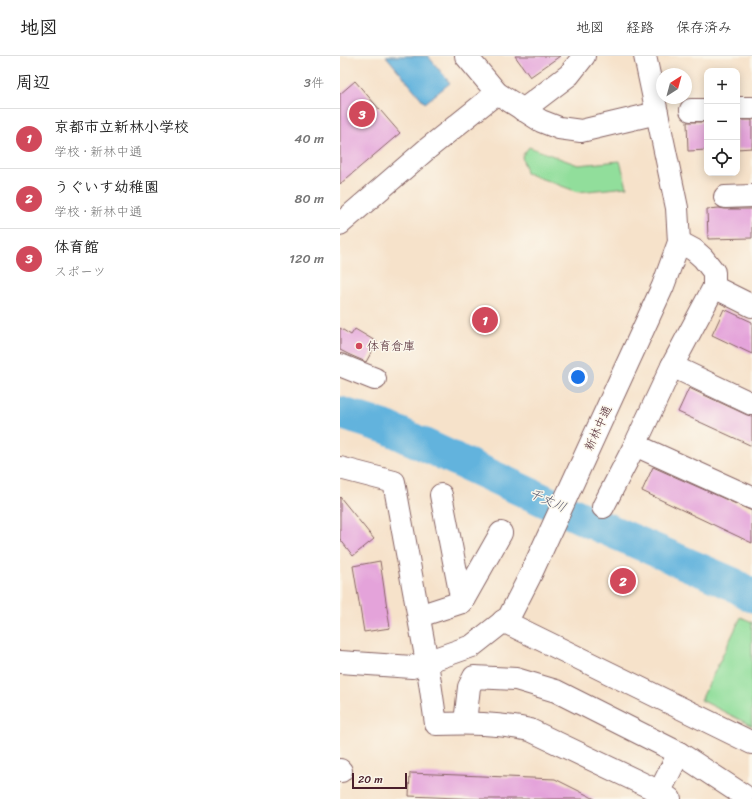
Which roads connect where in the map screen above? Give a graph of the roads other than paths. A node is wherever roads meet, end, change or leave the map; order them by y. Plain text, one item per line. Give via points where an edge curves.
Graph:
1 (466, 56) edge
2 (583, 56) edge
3 (646, 56) edge
4 (497, 93) junction
5 (740, 108) edge
6 (752, 108) edge
7 (523, 110) junction
8 (657, 113) junction
9 (752, 196) edge
10 (724, 197) dead end
11 (340, 224) edge
12 (679, 242) junction
13 (714, 288) junction
14 (752, 306) edge
15 (340, 365) edge
16 (672, 366) junction
17 (375, 380) dead end
18 (752, 404) edge
19 (635, 445) junction
20 (340, 468) edge
21 (441, 495) dead end
22 (752, 498) edge
23 (603, 507) dead end
24 (501, 533) dead end
25 (462, 602) junction
26 (419, 616) junction
27 (503, 622) junction
28 (340, 662) edge
29 (427, 662) junction
30 (465, 723) junction
31 (752, 743) edge
32 (679, 753) junction
33 (742, 795) dead end
34 (662, 797) edge

1 - 4 street
2 - 7 street via 569,75
3 - 8 street, 新林中通
4 - 7 street
4 - 11 street
5 - 6 street
7 - 8 street via 541,121 581,131
8 - 12 street, 新林中通 via 677,208
9 - 10 street
12 - 13 street via 694,250 714,272
12 - 27 street, 新林中通 via 663,286 552,528 510,617
13 - 14 street
13 - 16 street
15 - 17 street
16 - 18 street
16 - 19 street
19 - 22 street
19 - 23 street
20 - 26 street via 394,482
21 - 25 street
24 - 25 street
25 - 26 street
26 - 29 street
27 - 29 street, 新林中通 via 472,646
27 - 31 street
28 - 29 street, 新林中通 via 412,667
29 - 30 street via 436,724
30 - 32 street via 468,687 474,678 516,679 556,691
30 - 34 street via 508,725 530,730
32 - 33 street
32 - 34 street

